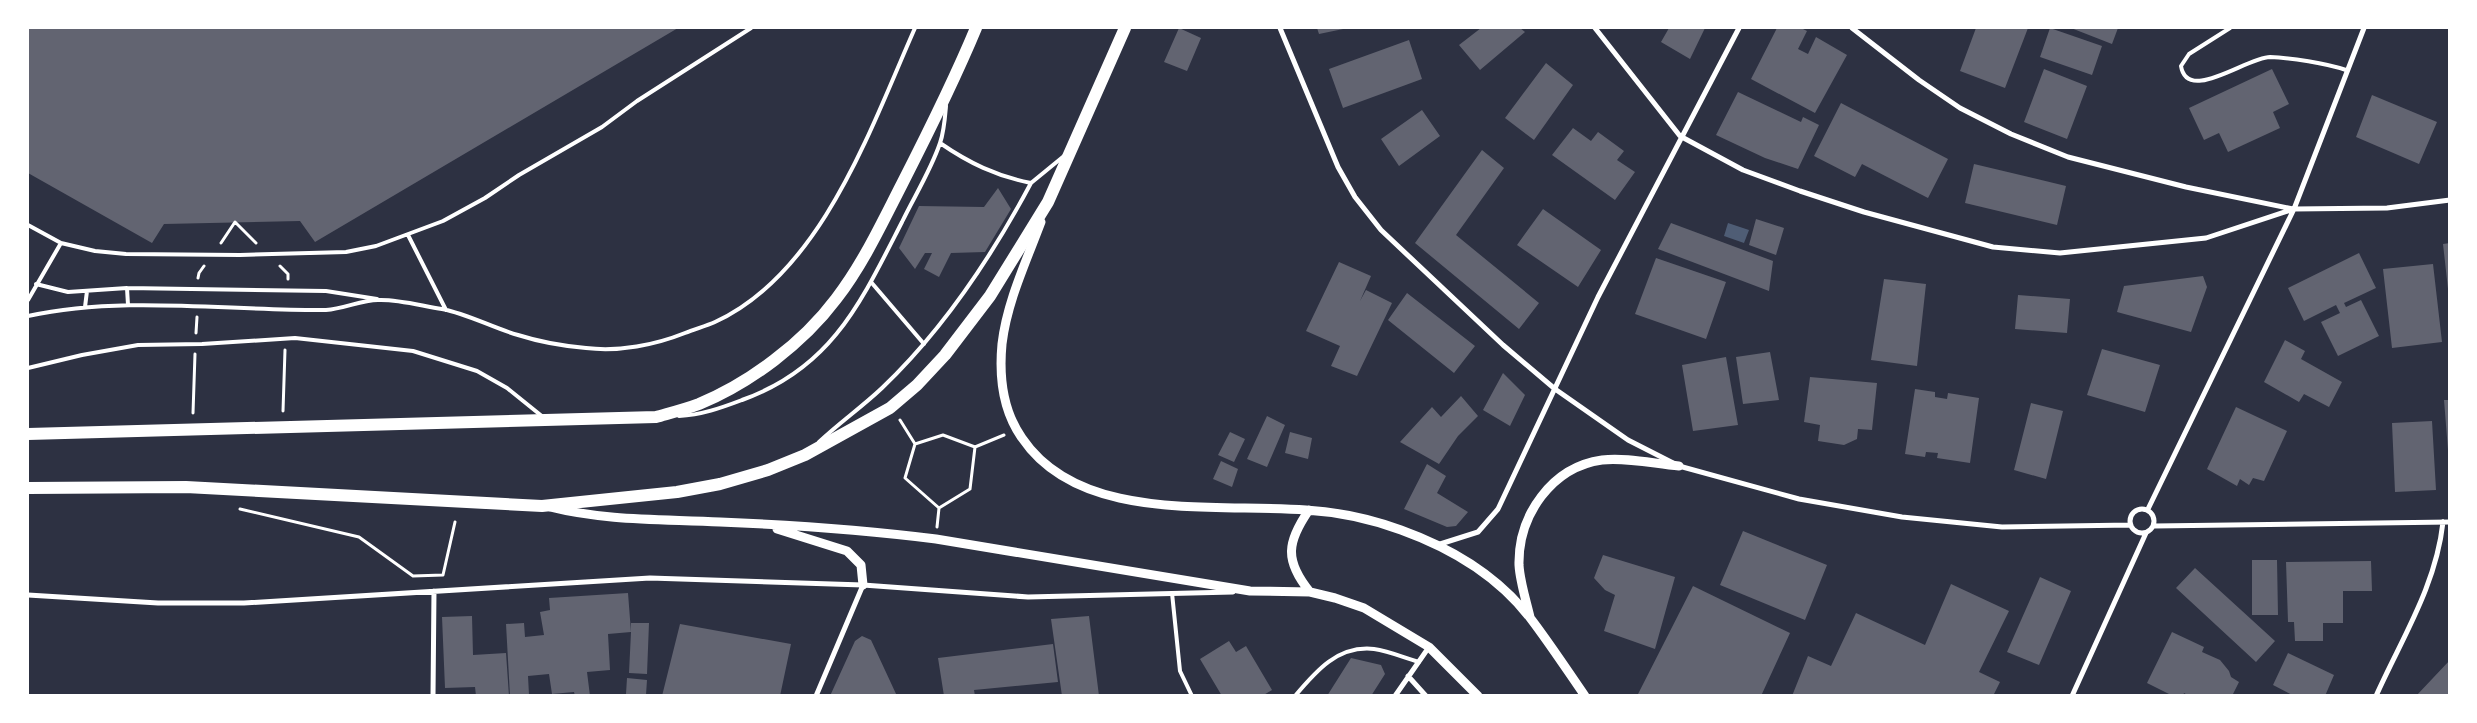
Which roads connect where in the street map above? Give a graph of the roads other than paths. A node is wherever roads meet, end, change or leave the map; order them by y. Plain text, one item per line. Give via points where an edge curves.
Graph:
1 (751, 28) edge
2 (915, 28) edge
3 (976, 28) edge
4 (1280, 28) edge
5 (1595, 28) edge
6 (1739, 28) edge
7 (1852, 28) edge
8 (2230, 28) edge
9 (2364, 28) edge
10 (1123, 30) edge
11 (2346, 70) junction
12 (947, 96) junction
13 (1680, 136) junction
14 (940, 143) junction
15 (1069, 153) junction
16 (1031, 183) junction
17 (2450, 200) edge
18 (1048, 202) junction
19 (2294, 209) junction
20 (28, 224) edge
21 (408, 235) junction
22 (61, 243) junction
23 (871, 282) junction
24 (36, 284) junction
25 (127, 288) junction
26 (87, 291) junction
27 (28, 300) edge
28 (379, 300) junction
29 (128, 305) junction
30 (84, 307) junction
31 (446, 310) junction
32 (28, 316) edge
33 (924, 344) junction
34 (28, 368) edge
35 (1555, 389) junction
36 (656, 417) junction
37 (548, 421) junction
38 (28, 434) edge
39 (805, 455) junction
40 (1679, 466) junction
41 (28, 488) edge
42 (542, 506) junction
43 (2148, 509) junction
44 (1309, 510) junction
45 (2442, 522) junction
46 (2450, 522) edge
47 (760, 524) junction
48 (2131, 526) junction
49 (2154, 526) junction
50 (2146, 533) junction
51 (1437, 545) junction
52 (863, 585) junction
53 (437, 591) junction
54 (1250, 591) junction
55 (1310, 592) junction
56 (1172, 593) junction
57 (28, 595) edge
58 (1530, 618) junction
59 (1429, 647) junction
60 (1419, 662) junction
61 (1408, 676) junction
62 (433, 696) edge
63 (816, 696) edge
64 (1192, 696) edge
65 (1295, 696) edge
66 (1395, 696) edge
67 (1426, 696) edge
68 (1478, 696) edge
69 (1585, 696) edge
70 (2072, 696) edge
71 (2376, 696) edge

1 - 21 lane via 568,148 443,221
2 - 31 lane via 862,149 829,211 778,276 758,294 716,322 668,339 621,348 589,349 517,335
3 - 12 main road
4 - 35 street via 1326,141 1360,204 1417,266
5 - 13 street
6 - 13 street
7 - 19 street via 1960,108 2068,157 2186,187
8 - 11 lane via 2189,54 2181,66 2182,76 2188,81 2201,82 2269,57
9 - 11 street
10 - 15 main road
11 - 19 street
12 - 14 lane
12 - 36 main road via 867,252 830,306 775,359 732,387 699,404
13 - 19 street via 1743,170 1800,191 1993,247 2060,253 2206,238
13 - 35 street
14 - 16 lane via 982,169
14 - 23 lane
15 - 16 lane
15 - 18 main road
16 - 33 lane via 987,259
17 - 19 street via 2387,208
18 - 39 main road via 990,296 945,356 890,408
18 - 44 street via 1013,297 1002,345 1004,395 1017,431 1028,447 1052,471 1075,484 1108,495 1166,504
19 - 43 street
20 - 22 lane
21 - 22 lane via 346,252 269,254 126,254
21 - 31 lane
22 - 24 lane
23 - 33 lane
23 - 36 lane via 841,330 822,352 780,385 691,416
24 - 26 lane via 68,292
24 - 27 lane
25 - 26 lane
25 - 28 lane via 326,291
25 - 29 lane
26 - 30 lane
28 - 29 lane via 329,310
28 - 31 lane
29 - 30 lane
30 - 32 lane
33 - 39 lane via 882,388
34 - 37 lane via 138,345 305,339 413,351 477,371 507,388
35 - 40 street via 1628,440
35 - 51 street via 1492,519 1478,532
36 - 37 main road
37 - 38 main road
39 - 42 main road via 720,484 677,492
40 - 48 street via 1799,499 1902,517 2002,527
40 - 58 street via 1604,460 1582,464 1547,488 1534,505 1526,524 1519,564
41 - 42 main road via 186,486
42 - 47 street via 585,516
43 - 48 street via 2136,510 2130,520
43 - 49 street via 2155,520
44 - 51 street via 1372,521
44 - 55 street via 1296,530 1290,555 1300,580
45 - 46 street
45 - 49 street
45 - 71 street via 2428,588
47 - 52 street via 847,551 861,565
47 - 54 street via 936,538
48 - 50 street via 2140,533
49 - 50 street
50 - 70 street
51 - 58 street via 1482,572
52 - 53 street via 650,578
52 - 56 street via 1028,597
52 - 63 street
53 - 57 street via 244,603 158,603
53 - 62 street
54 - 55 street
54 - 56 street
55 - 59 street via 1364,608
56 - 64 lane via 1180,671
58 - 69 street
59 - 60 street
59 - 68 street
60 - 61 street
60 - 65 lane via 1374,649 1344,652 1333,657
61 - 66 street
61 - 67 street

